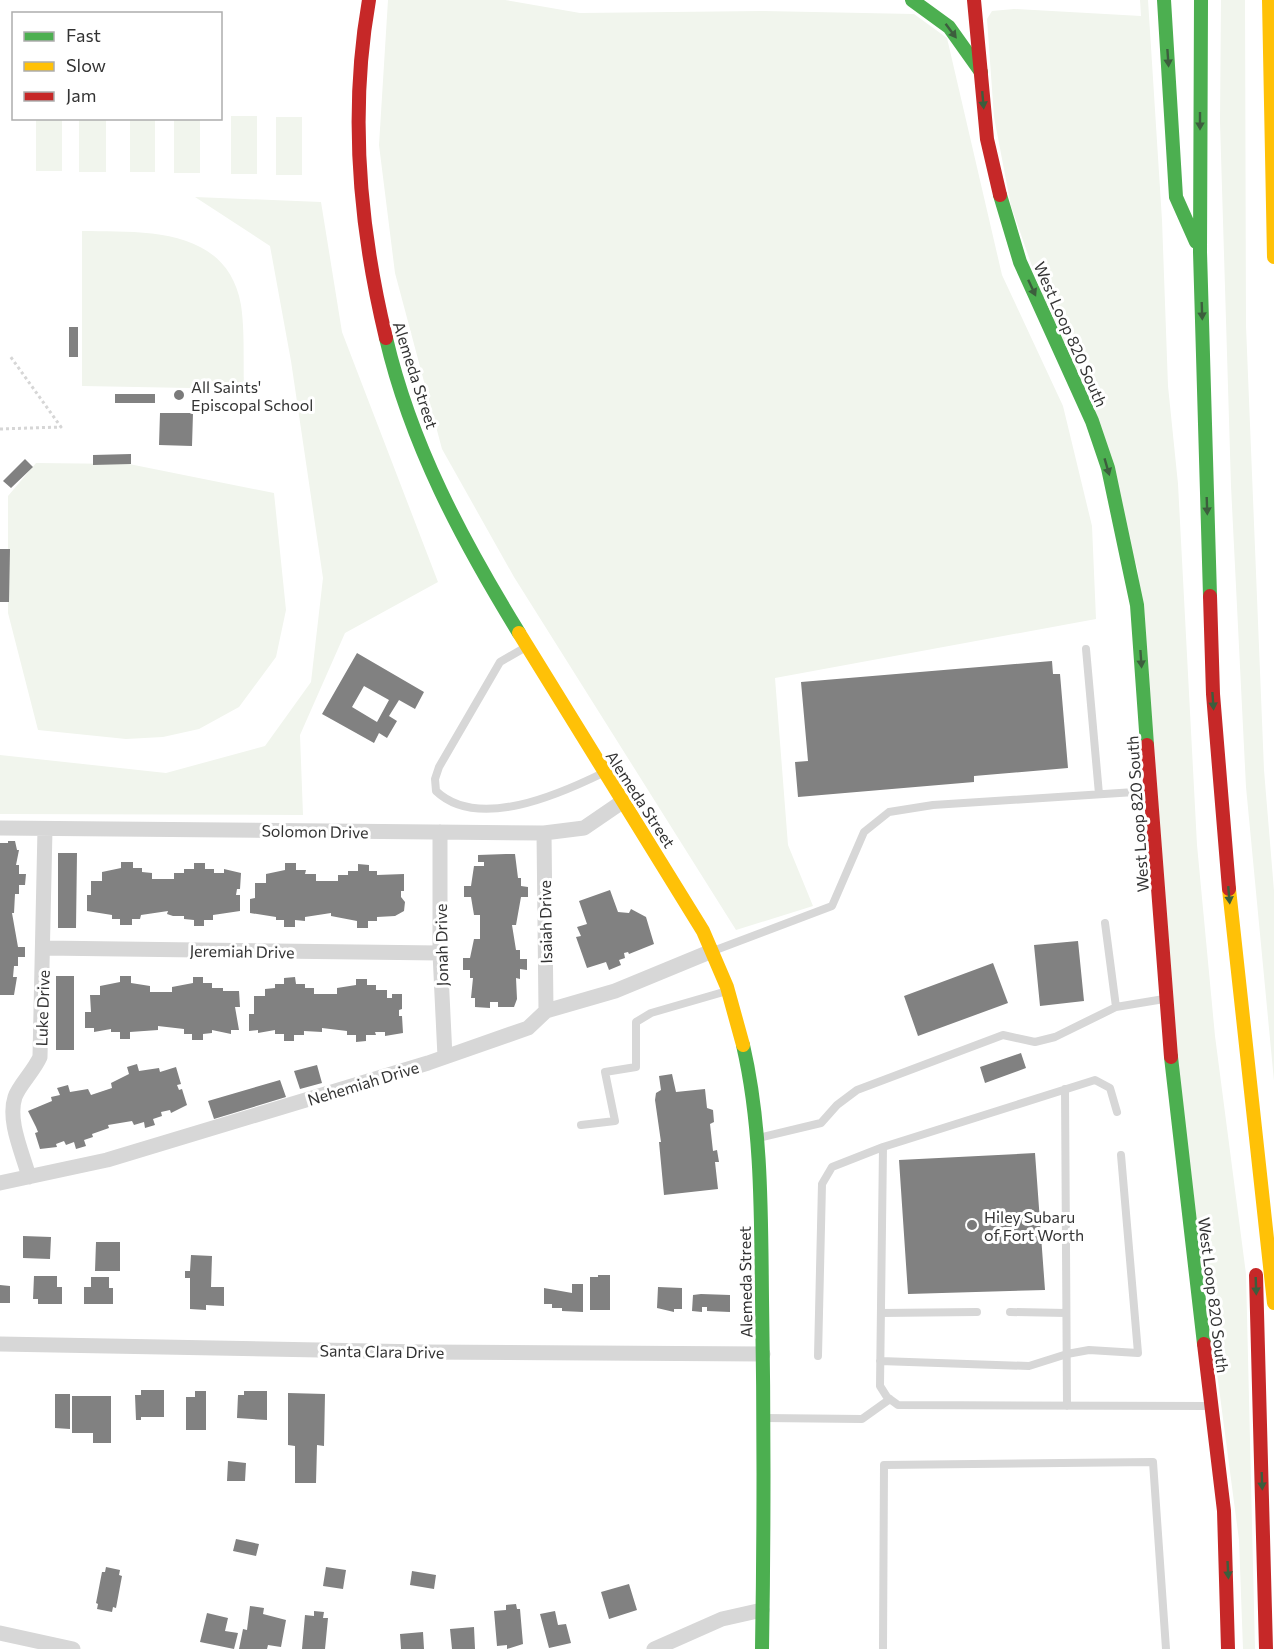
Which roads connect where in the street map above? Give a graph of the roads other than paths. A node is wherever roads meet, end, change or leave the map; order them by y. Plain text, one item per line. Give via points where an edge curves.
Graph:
1 (369, 0) edge
2 (912, 0) edge
3 (974, 0) edge
4 (1164, 0) edge
5 (1201, 0) edge
6 (1269, 0) edge
7 (981, 72) junction
8 (1274, 143) edge
9 (1271, 163) junction
10 (1200, 252) junction
11 (1274, 257) edge
12 (527, 646) junction
13 (1086, 649) dead end
14 (604, 773) junction
15 (1151, 791) junction
16 (1100, 794) junction
17 (622, 802) junction
18 (0, 828) edge
19 (45, 828) junction
20 (440, 832) junction
21 (544, 833) junction
22 (1105, 923) dead end
23 (44, 948) junction
24 (712, 951) junction
25 (440, 953) junction
26 (728, 990) junction
27 (1167, 998) junction
28 (1116, 1007) junction
29 (546, 1011) junction
30 (446, 1057) junction
31 (1065, 1089) junction
32 (1251, 1102) junction
33 (1117, 1112) dead end
34 (580, 1125) dead end
35 (758, 1138) junction
36 (883, 1147) junction
37 (1121, 1155) dead end
38 (29, 1177) junction
39 (0, 1183) edge
40 (1274, 1303) edge
41 (977, 1312) dead end
42 (1010, 1312) dead end
43 (881, 1313) junction
44 (1066, 1313) junction
45 (0, 1344) edge
46 (764, 1354) junction
47 (1067, 1354) junction
48 (818, 1356) dead end
49 (880, 1361) junction
50 (890, 1399) junction
51 (1066, 1406) junction
52 (1212, 1406) junction
53 (763, 1418) junction
54 (762, 1610) junction
55 (0, 1633) edge
56 (73, 1649) edge
57 (654, 1649) edge
58 (762, 1649) edge
59 (883, 1649) edge
60 (1166, 1649) edge
61 (1228, 1649) edge
62 (1266, 1649) edge

1 - 12 main road, Alemeda Street via 359,68 359,143 364,223 382,327 402,396 448,511
2 -> 7 main road via 949,27
3 - 7 main road, West Loop 820 South
4 -> 10 main road via 1176,197
5 -> 10 main road
6 - 9 main road
7 -> 15 main road, West Loop 820 South via 987,139 1008,227 1092,421 1125,539 1137,605
8 - 9 main road
9 - 11 main road
10 -> 32 main road via 1213,693 1234,954
12 - 14 main road, Alemeda Street
12 - 14 lane via 500,662 439,767 436,791 454,804 475,808 504,806 559,795
13 - 16 lane
14 - 17 main road, Alemeda Street
15 - 16 lane
15 - 27 main road, West Loop 820 South
16 - 24 lane via 933,805 890,812 864,832 832,906
17 - 21 street, Solomon Drive via 584,828
17 - 24 main road, Alemeda Street via 665,865
18 - 19 street, Solomon Drive
19 - 20 street, Solomon Drive
19 - 23 street, Luke Drive
20 - 21 street, Solomon Drive
20 - 25 street, Jonah Drive
21 - 29 street, Isaiah Drive
22 - 28 lane
23 - 25 street, Jeremiah Drive
23 - 38 street, Luke Drive via 40,1057 20,1088 14,1106
24 - 26 main road, Alemeda Street
24 - 29 street, Nehemiah Drive via 615,991
25 - 30 street, Jonah Drive
26 - 34 lane via 651,1013 636,1022 636,1067 605,1072 615,1121
26 - 35 main road, Alemeda Street via 743,1033
27 - 28 lane
27 - 52 main road, West Loop 820 South via 1174,1103
28 - 35 lane via 1045,1040 1035,1042 1003,1035 857,1090 821,1123
29 - 30 street, Nehemiah Drive via 528,1028
30 - 38 street, Nehemiah Drive via 107,1160
31 - 33 lane via 1095,1080 1110,1088
31 - 36 lane
31 - 44 lane
32 - 40 main road
32 -> 62 main road
35 - 46 main road, Alemeda Street
36 - 43 lane
36 - 48 lane via 832,1167 822,1184
37 - 47 lane via 1138,1353 1089,1350
38 - 39 street, Nehemiah Drive
41 - 43 lane
42 - 44 lane
43 - 49 lane
44 - 47 lane
45 - 46 street, Santa Clara Drive
46 - 53 main road, Alemeda Street
47 - 49 lane via 1029,1366
47 - 51 lane
49 - 50 lane via 880,1386
50 - 51 lane via 898,1405
50 - 53 lane via 861,1419
51 - 52 lane
52 -> 61 main road, West Loop 820 South via 1224,1511
53 - 54 main road, Alemeda Street
54 - 57 street via 722,1618
54 - 58 main road, Alemeda Street
55 - 56 street
59 - 60 lane via 884,1465 1153,1462

